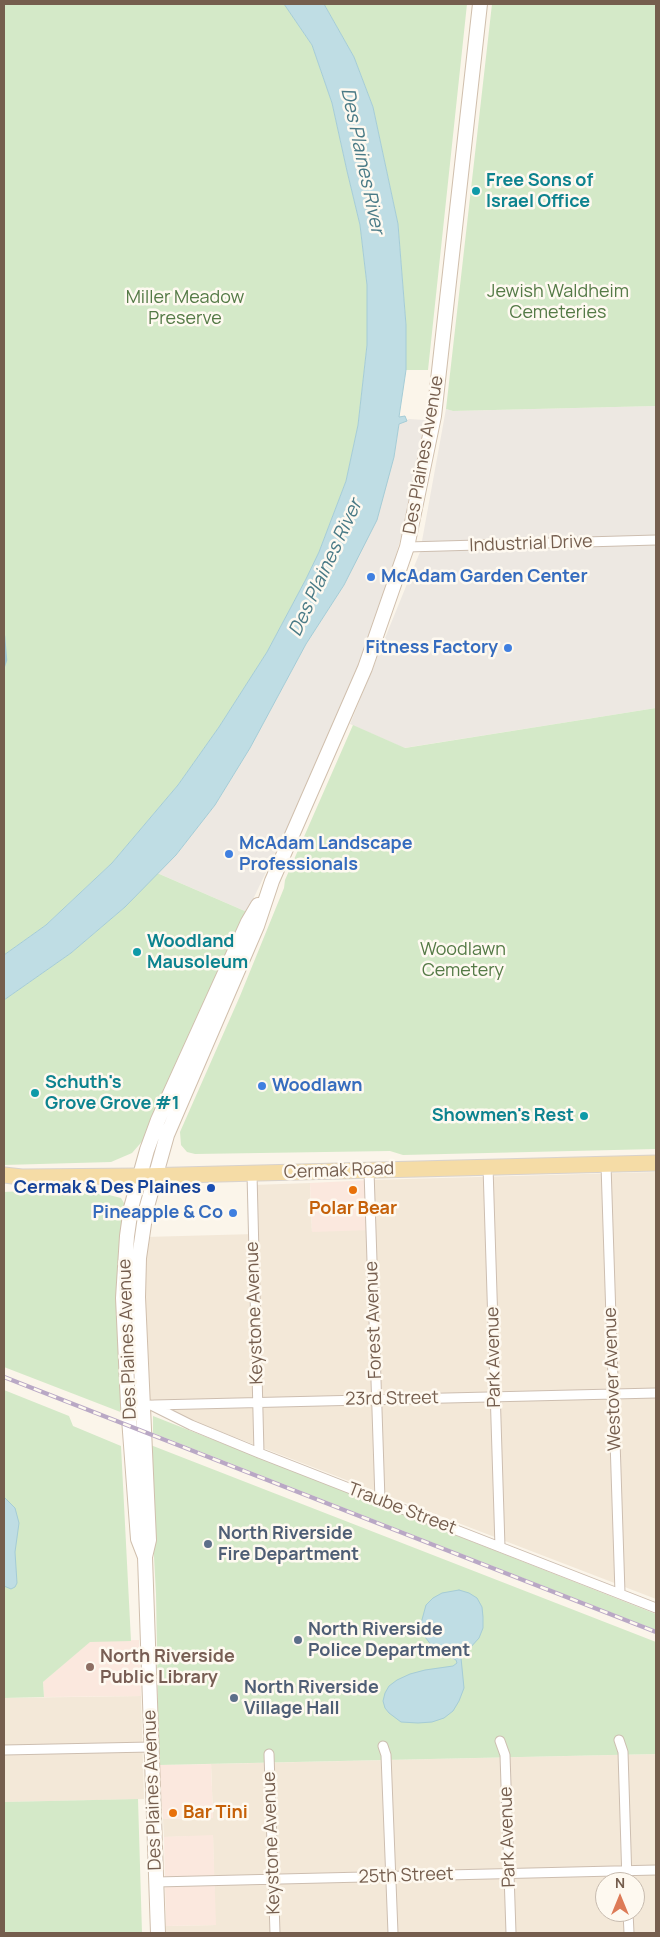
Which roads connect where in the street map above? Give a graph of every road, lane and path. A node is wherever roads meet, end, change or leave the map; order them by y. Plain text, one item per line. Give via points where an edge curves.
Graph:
1 (480, 4) edge
2 (656, 540) edge
3 (407, 547) junction
4 (656, 1163) edge
5 (606, 1165) junction
6 (488, 1168) junction
7 (369, 1171) junction
8 (252, 1174) junction
9 (4, 1175) edge
10 (147, 1176) junction
11 (22, 1177) junction
12 (4, 1181) edge
13 (656, 1393) edge
14 (613, 1394) junction
15 (495, 1397) junction
16 (377, 1400) junction
17 (258, 1403) junction
18 (140, 1405) junction
19 (259, 1453) junction
20 (380, 1500) junction
21 (500, 1547) junction
22 (620, 1593) junction
23 (656, 1608) edge
24 (619, 1740) dead end
25 (500, 1742) dead end
26 (383, 1746) dead end
27 (151, 1747) junction
28 (4, 1750) edge
29 (269, 1754) dead end
30 (656, 1870) edge
31 (627, 1871) junction
32 (509, 1873) junction
33 (391, 1876) junction
34 (273, 1879) junction
35 (156, 1882) junction
36 (158, 1933) edge
37 (275, 1933) edge
38 (393, 1933) edge
39 (511, 1933) edge

1 - 3 main road, Des Plaines Avenue via 434,416
2 - 3 street, Industrial Drive
3 - 10 main road, Des Plaines Avenue via 365,668
4 - 5 main road, Cermak Road
5 - 6 main road, Cermak Road
5 - 14 street, Westover Avenue
6 - 7 main road, Cermak Road
6 - 15 street, Park Avenue
7 - 8 main road, Cermak Road
7 - 16 street, Forest Avenue
8 - 10 main road, Cermak Road
8 - 17 street, Keystone Avenue
9 - 11 main road, Cermak Road
10 - 11 main road, Cermak Road
10 - 18 main road, Des Plaines Avenue via 139,1258
11 - 12 main road, Cermak Road
13 - 14 street, 23rd Street
14 - 15 street, 23rd Street
14 - 22 street, Westover Avenue
15 - 16 street, 23rd Street
15 - 21 street, Park Avenue
16 - 17 street, 23rd Street
16 - 20 street, Forest Avenue
17 - 18 street, 23rd Street
17 - 19 street, Keystone Avenue
18 - 19 street, Traube Street
18 - 27 main road, Des Plaines Avenue via 138,1539 145,1557
19 - 20 street, Traube Street
20 - 21 street, Traube Street
21 - 22 street, Traube Street
22 - 23 street, Traube Street
24 - 31 street via 623,1752
25 - 32 street, Park Avenue via 505,1755
26 - 33 street
27 - 28 street
27 - 35 main road, Des Plaines Avenue
29 - 34 street, Keystone Avenue
30 - 31 street, 25th Street
31 - 32 street, 25th Street
32 - 33 street, 25th Street
32 - 39 street, Park Avenue
33 - 34 street, 25th Street
33 - 38 street
34 - 35 street, 25th Street
34 - 37 street, Keystone Avenue
35 - 36 main road, Des Plaines Avenue

